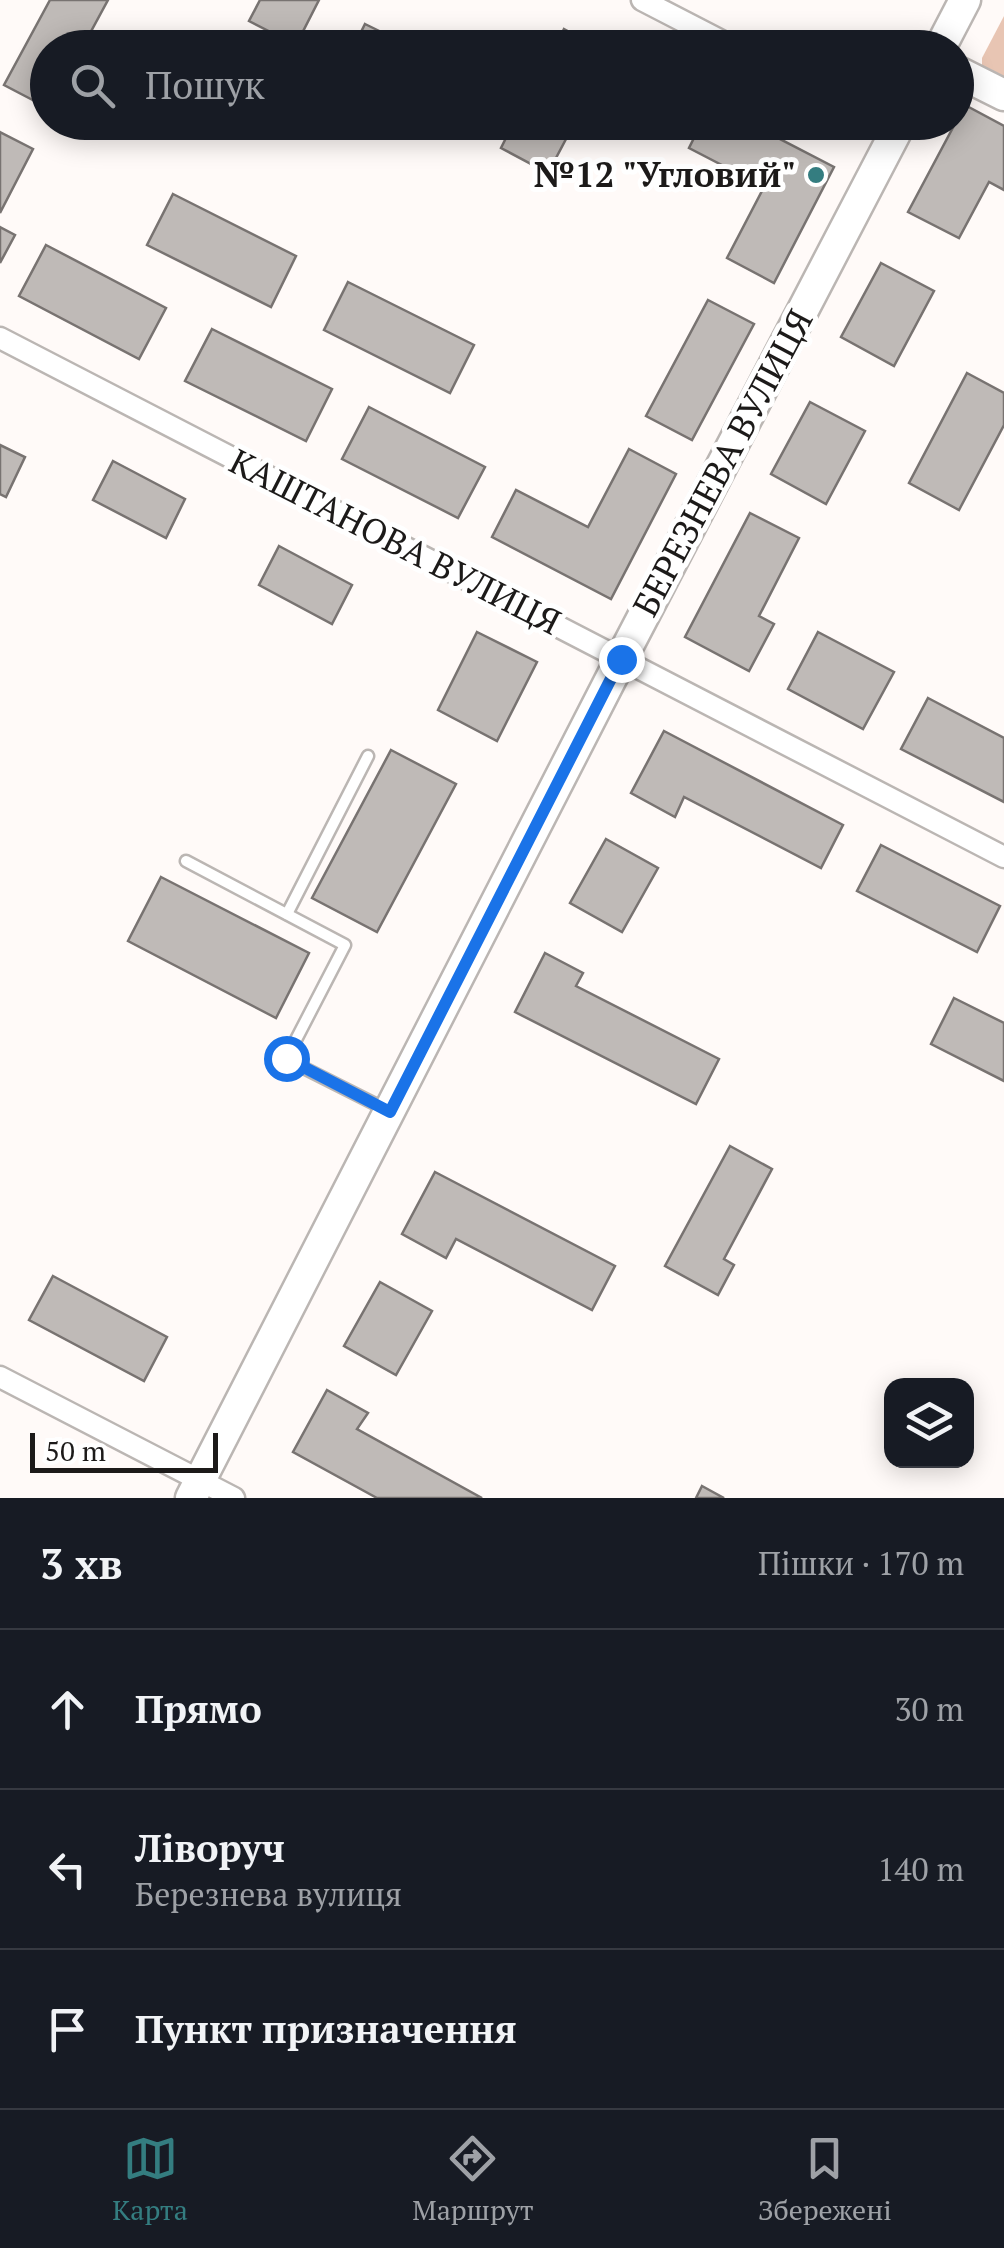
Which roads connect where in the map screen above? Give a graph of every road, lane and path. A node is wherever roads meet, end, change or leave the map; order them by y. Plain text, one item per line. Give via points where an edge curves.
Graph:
1 (642, 0) edge
2 (965, 0) edge
3 (700, 30) edge
4 (949, 30) edge
5 (974, 80) edge
6 (1004, 96) edge
7 (885, 140) edge
8 (0, 338) edge
9 (621, 659) junction
10 (368, 756) dead end
11 (1004, 857) edge
12 (186, 861) dead end
13 (286, 914) junction
14 (390, 1112) junction
15 (0, 1377) edge
16 (195, 1489) edge
17 (234, 1498) edge

1 - 3 street
2 - 4 street
5 - 6 street
7 - 9 street, БЕРЕЗНЕВА ВУЛИЦЯ
8 - 9 street, КАШТАНОВА ВУЛИЦЯ
9 - 11 street, КАШТАНОВА ВУЛИЦЯ
9 - 14 street, БЕРЕЗНЕВА ВУЛИЦЯ
10 - 13 lane
12 - 13 lane
13 - 14 lane via 345,945 286,1058
14 - 16 street, БЕРЕЗНЕВА ВУЛИЦЯ
15 - 16 street
16 - 17 street

